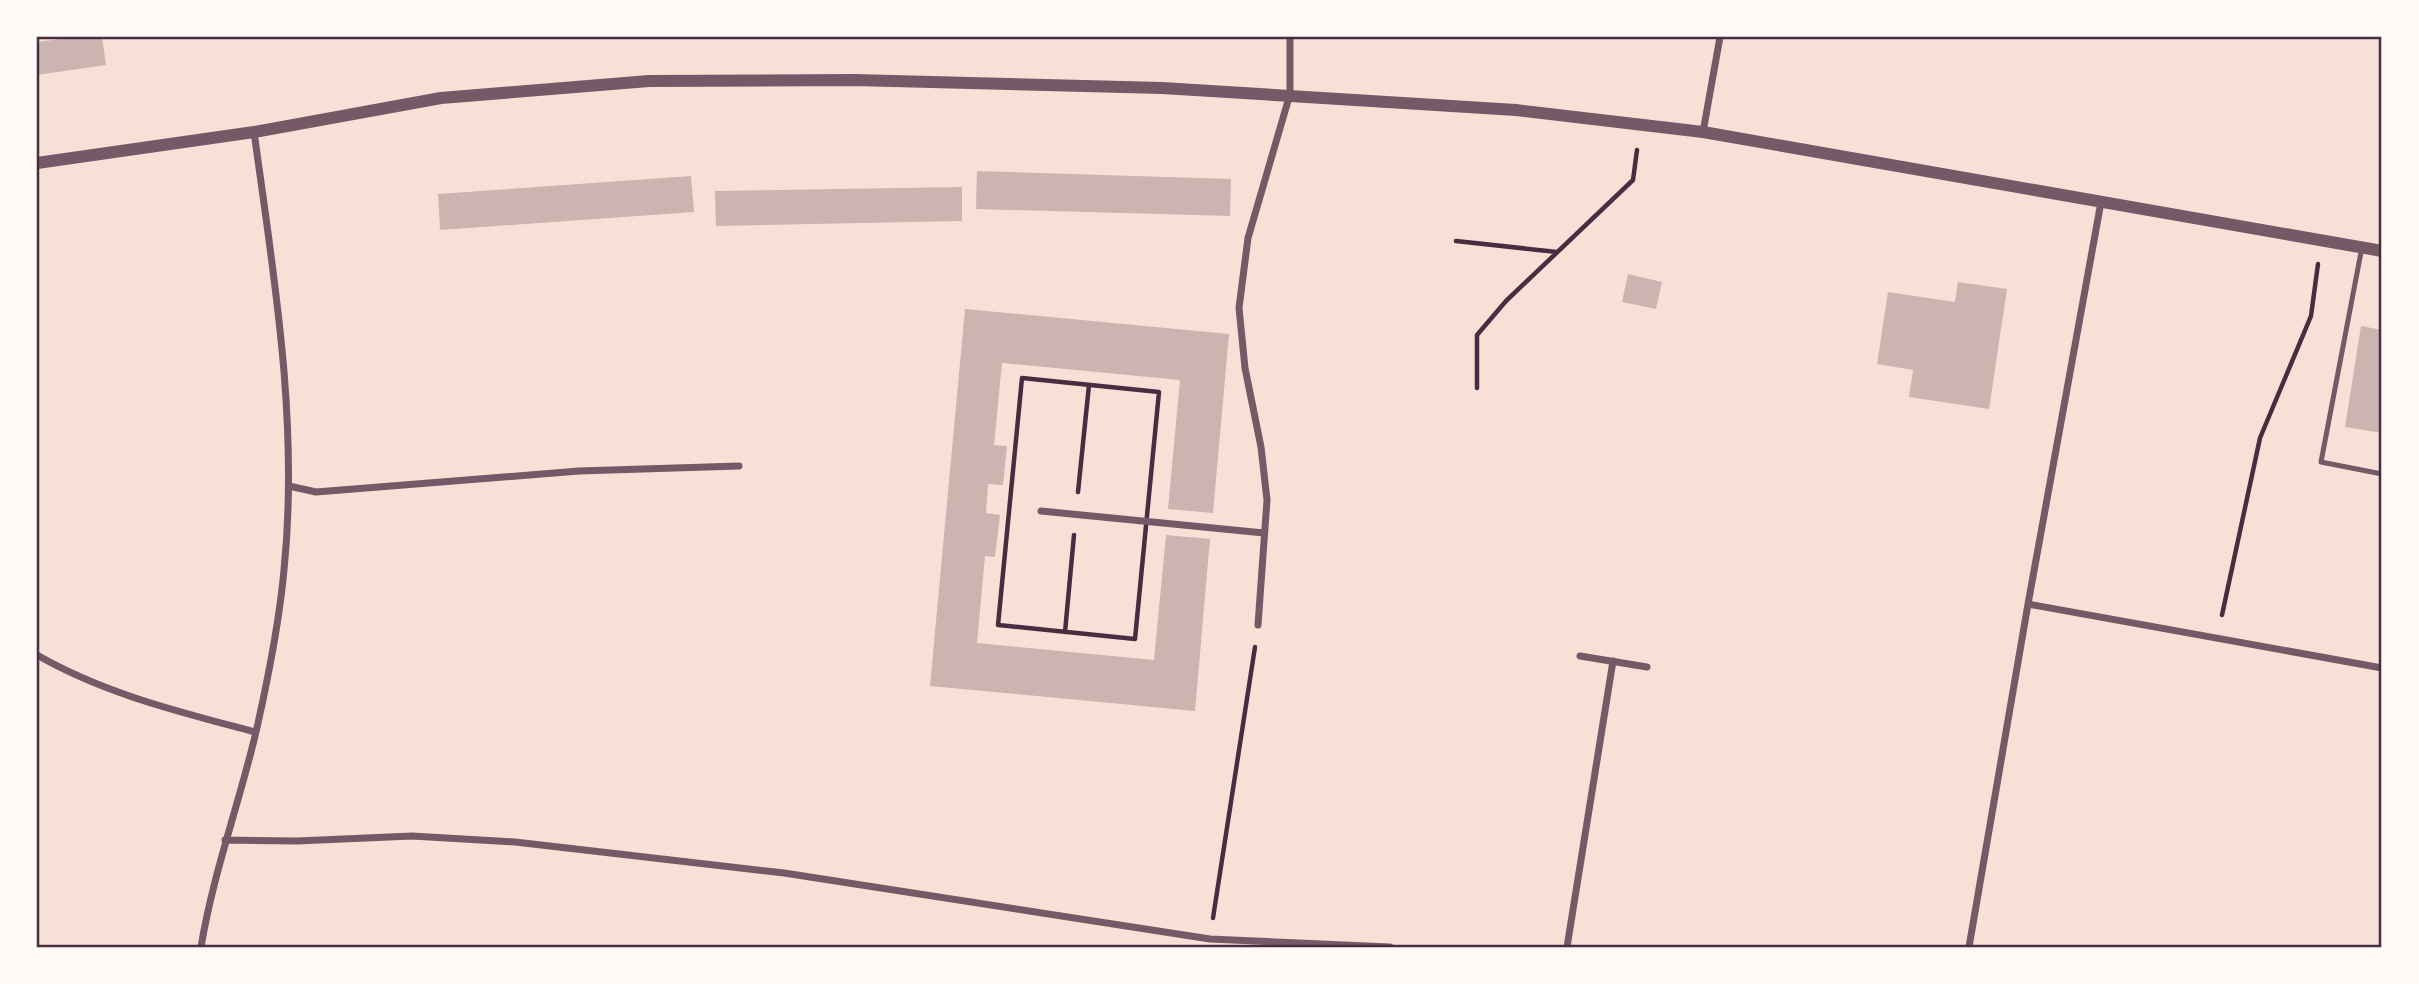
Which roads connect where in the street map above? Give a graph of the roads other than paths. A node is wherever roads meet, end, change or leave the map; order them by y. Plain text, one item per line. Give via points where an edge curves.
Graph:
1 (1290, 37) edge
2 (1720, 37) edge
3 (1290, 94) junction
4 (254, 132) junction
5 (1703, 132) junction
6 (37, 163) edge
7 (2101, 202) junction
8 (2362, 247) junction
9 (2382, 251) edge
10 (739, 466) dead end
11 (2382, 474) edge
12 (289, 486) junction
13 (1041, 511) dead end
14 (1264, 533) junction
15 (2028, 604) junction
16 (1258, 625) road end
17 (37, 655) edge
18 (1580, 656) dead end
19 (1613, 661) junction
20 (1647, 667) dead end
21 (2382, 668) edge
22 (255, 732) junction
23 (225, 840) junction
24 (201, 947) edge
25 (1390, 947) edge
26 (1567, 947) edge
27 (1969, 947) edge

1 - 3 street
2 - 5 street
3 - 4 street via 854,80 649,81 441,98
3 - 5 street via 1516,110
3 - 14 street via 1248,238 1240,308 1267,500
4 - 6 street
4 - 12 street via 277,299 288,411
5 - 7 street
7 - 8 street
7 - 15 street
8 - 9 street
8 - 11 lane via 2321,462
10 - 12 street via 579,471 316,492
12 - 22 street via 284,570
13 - 14 street
14 - 16 street
15 - 21 street
15 - 27 street
17 - 22 street via 117,693
18 - 19 street
19 - 20 street
19 - 26 street
22 - 23 street
23 - 24 street
23 - 25 street via 412,836 515,842 784,873 1210,939

